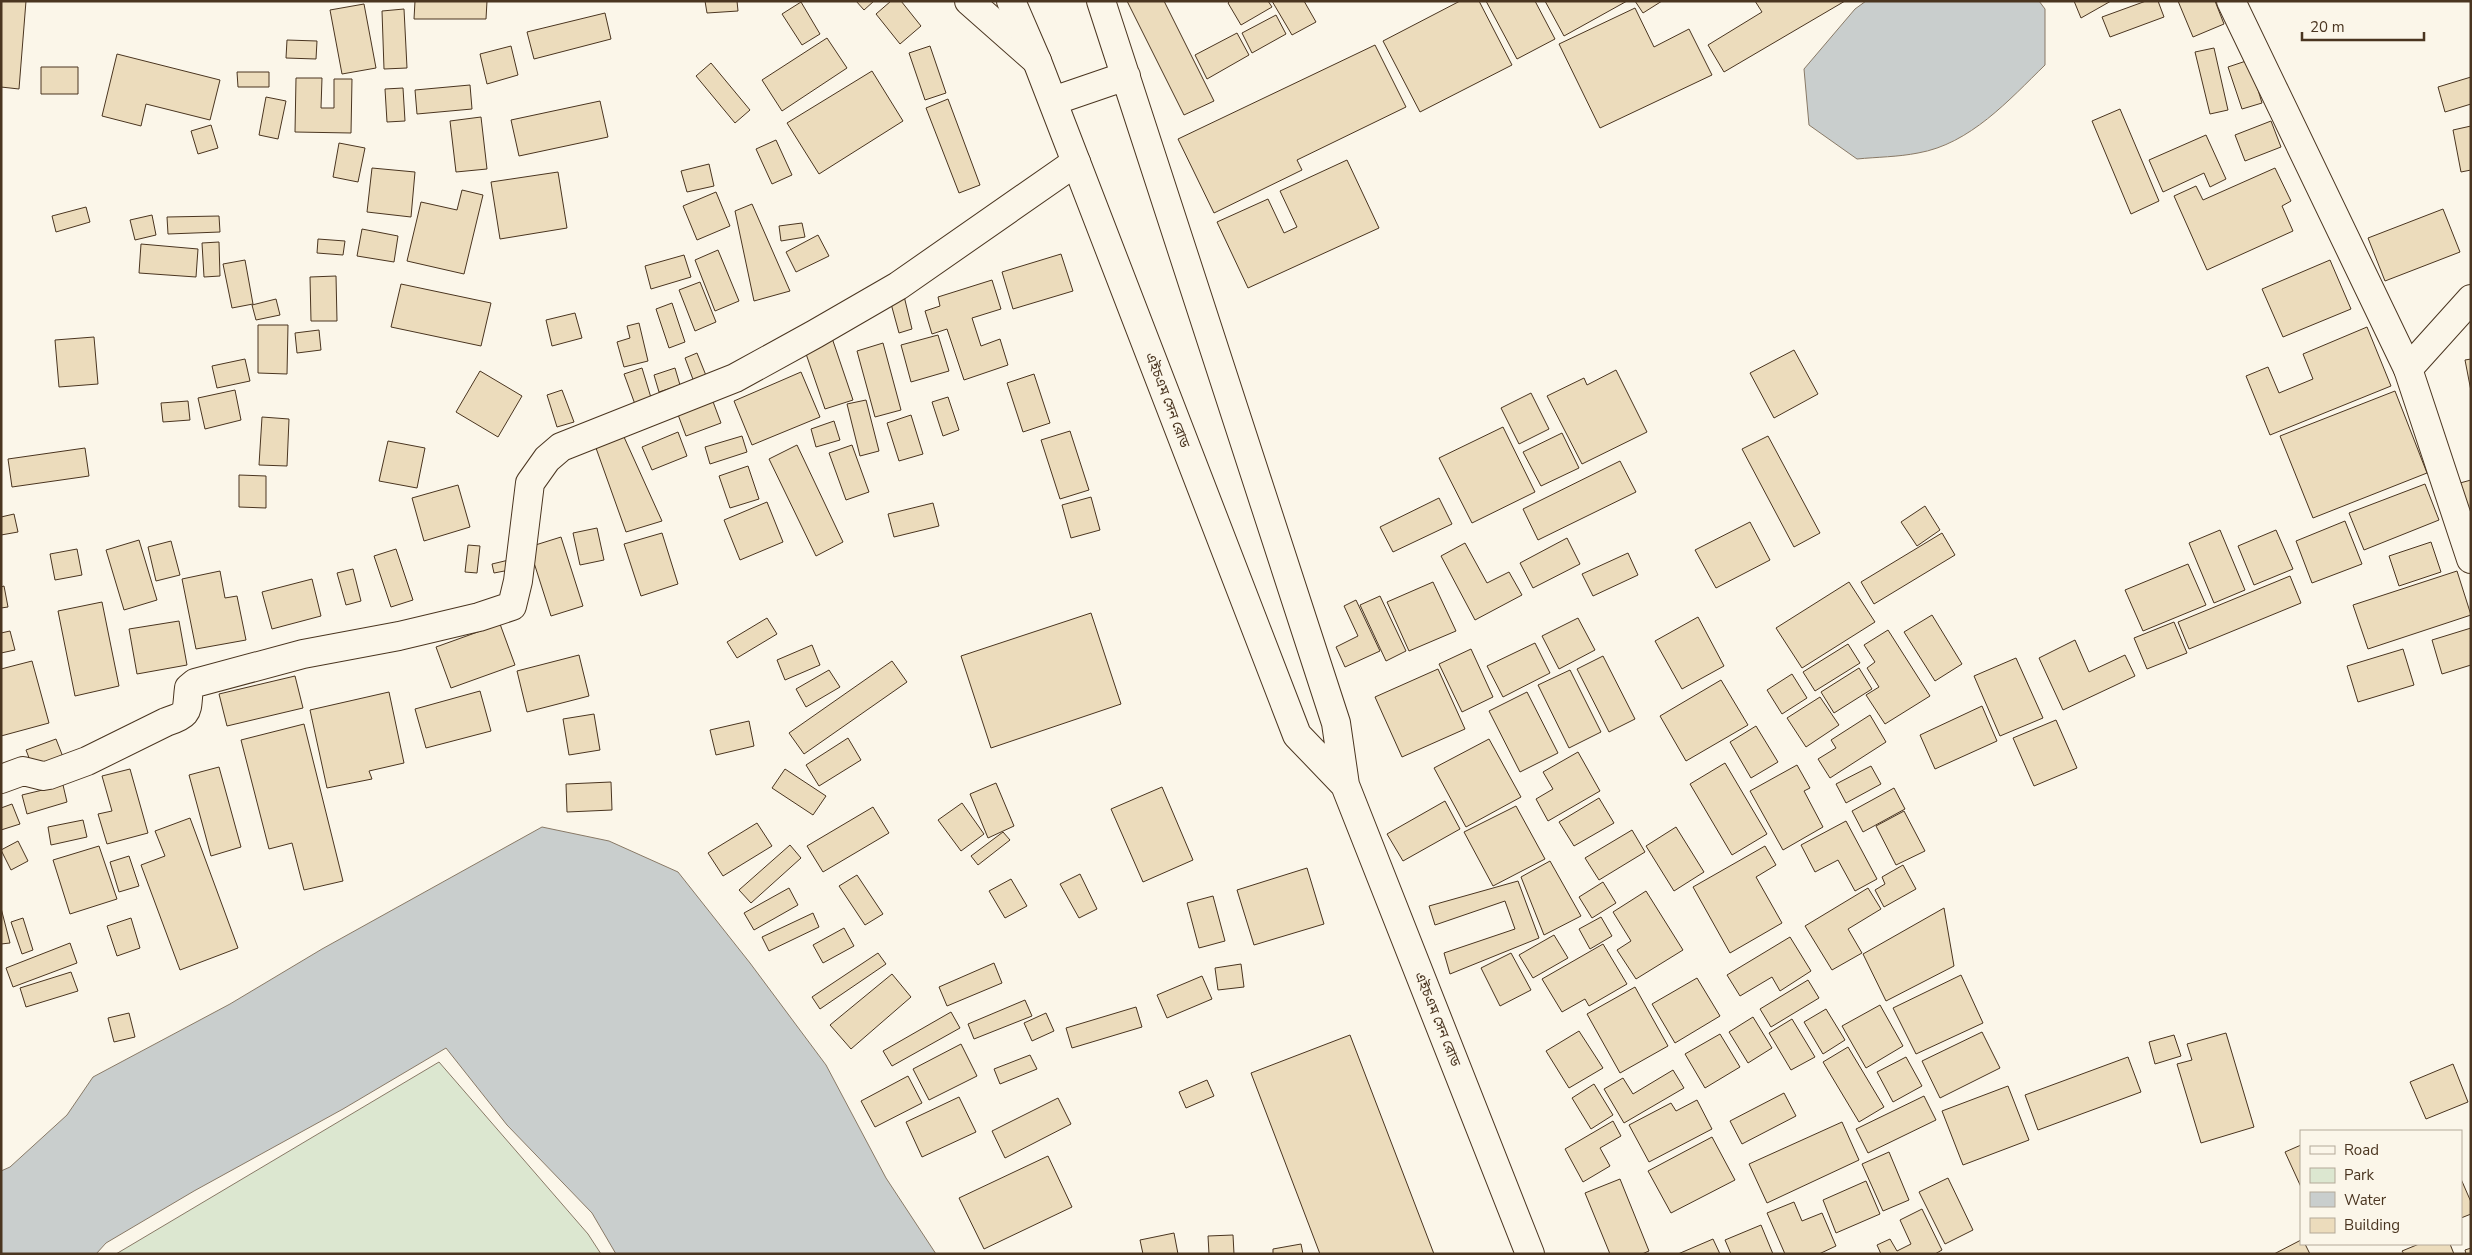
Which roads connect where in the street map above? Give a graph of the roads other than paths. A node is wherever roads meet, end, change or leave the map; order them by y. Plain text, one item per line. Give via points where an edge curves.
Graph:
1 (969, 1) edge
2 (1011, 1) edge
3 (1101, 1) edge
4 (2231, 1) edge
5 (1037, 60) junction
6 (1126, 76) junction
7 (1053, 101) junction
8 (1076, 162) junction
9 (2471, 299) edge
10 (2408, 369) junction
11 (2471, 559) edge
12 (1, 779) edge
13 (1345, 785) junction
14 (1530, 1254) edge

1 - 5 main road
2 - 5 main road, এইচএম সেন রোড
3 - 6 main road, এইচএম সেন রোড
4 - 10 main road
5 - 7 main road, এইচএম সেন রোড
6 - 7 main road
6 - 13 main road, এইচএম সেন রোড via 1336,723
7 - 8 main road, এইচএম সেন রোড
8 - 12 main road via 898,286 735,378 561,447 547,459 530,482 512,606 479,617 303,654 195,683 189,688 188,708 178,718 87,761 48,775 24,771
8 - 13 main road, এইচএম সেন রোড via 1297,736
9 - 10 main road
10 - 11 main road
13 - 14 main road, এইচএম সেন রোড

